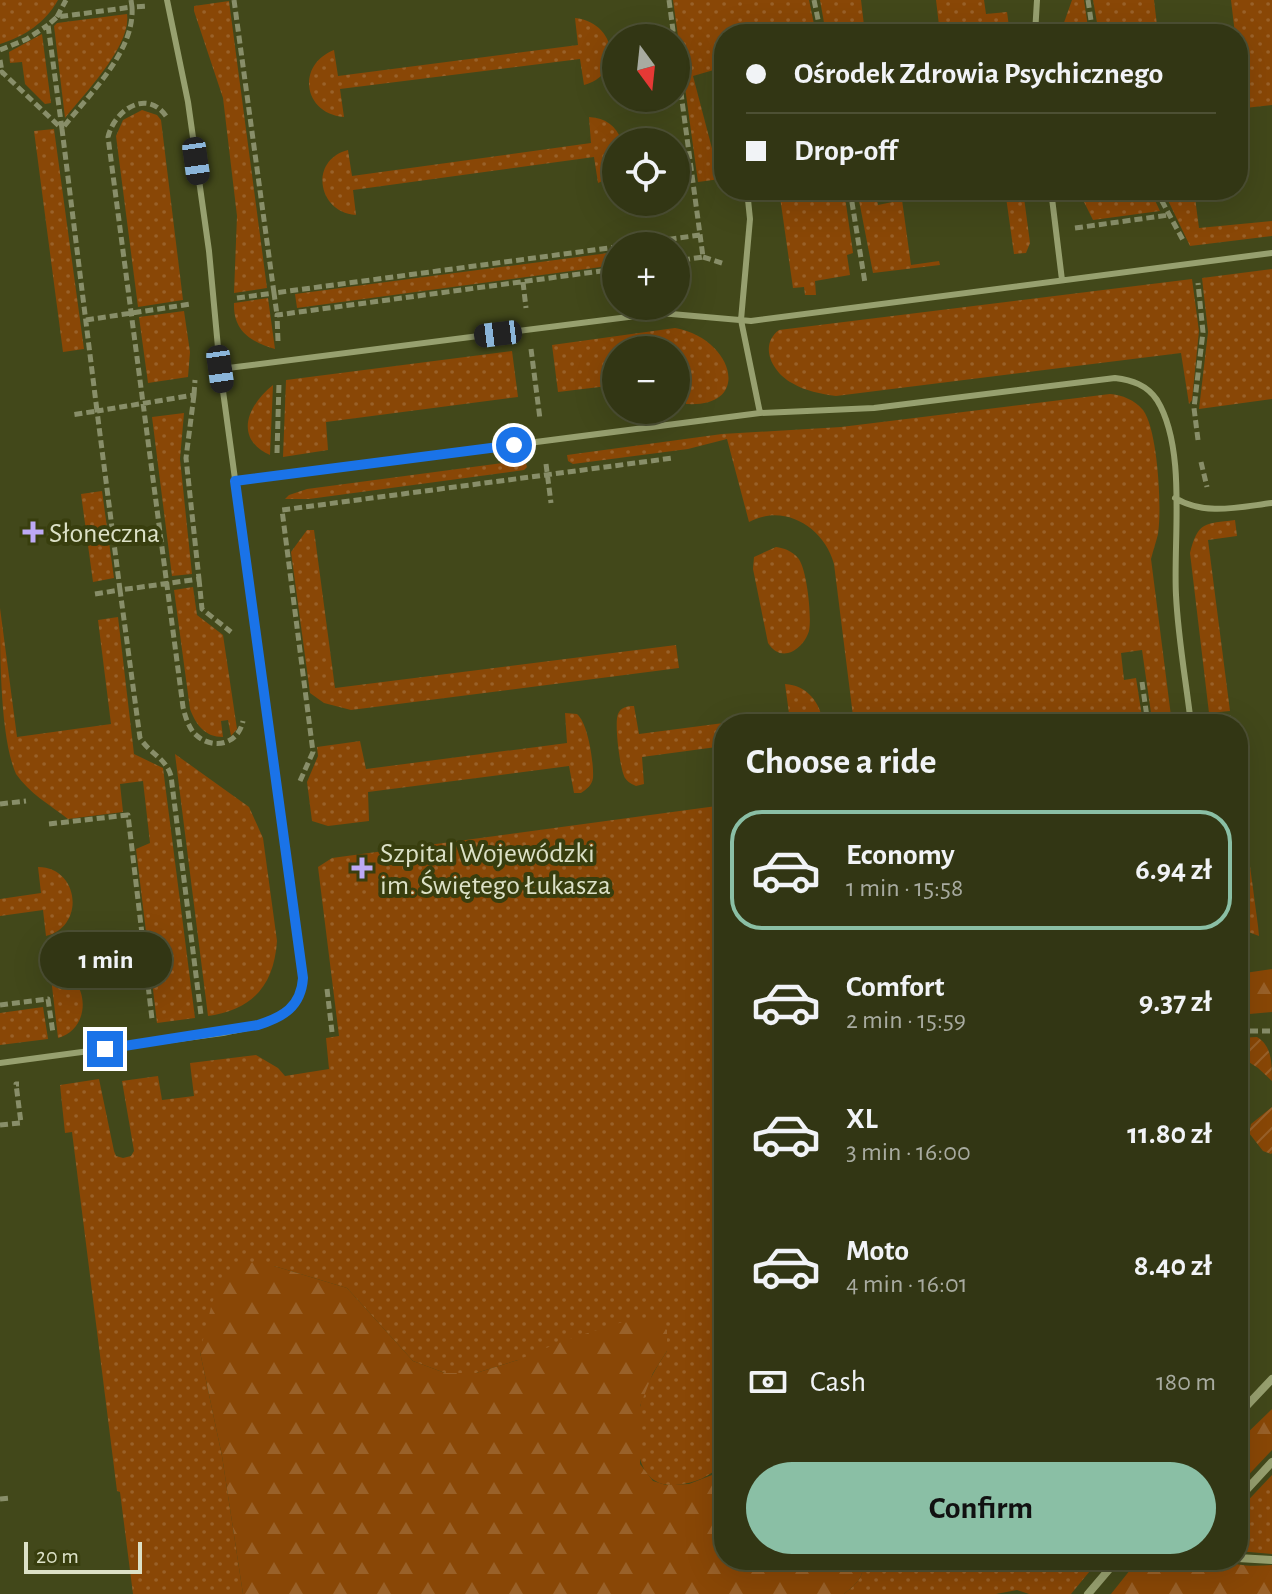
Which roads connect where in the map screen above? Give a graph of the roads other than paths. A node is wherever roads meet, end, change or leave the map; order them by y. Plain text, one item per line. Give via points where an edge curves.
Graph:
1 (167, 0) edge
2 (1037, 0) edge
3 (1036, 24) edge
4 (748, 200) edge
5 (1052, 200) edge
6 (1272, 253) edge
7 (1062, 280) junction
8 (741, 320) junction
9 (220, 369) junction
10 (760, 413) junction
11 (235, 481) junction
12 (1175, 498) junction
13 (1272, 503) edge
14 (1190, 714) edge
15 (0, 1063) edge
16 (1272, 1379) edge
17 (1248, 1404) edge
18 (1272, 1462) edge
19 (1248, 1488) edge
20 (1248, 1559) edge
21 (1272, 1560) edge
22 (1108, 1570) edge
23 (1088, 1594) edge

1 - 9 lane via 190,116
2 - 3 lane
4 - 8 lane
5 - 7 lane
6 - 7 lane
7 - 8 lane
8 - 9 lane via 660,313
8 - 10 lane
9 - 11 lane
10 - 11 lane
10 - 12 lane via 874,408 1131,380 1155,397 1162,410
11 - 15 lane via 303,978 297,1002 278,1019 258,1025
12 - 13 lane via 1200,509
12 - 14 lane via 1176,599
16 - 17 street
18 - 19 street
20 - 21 street
22 - 23 street

